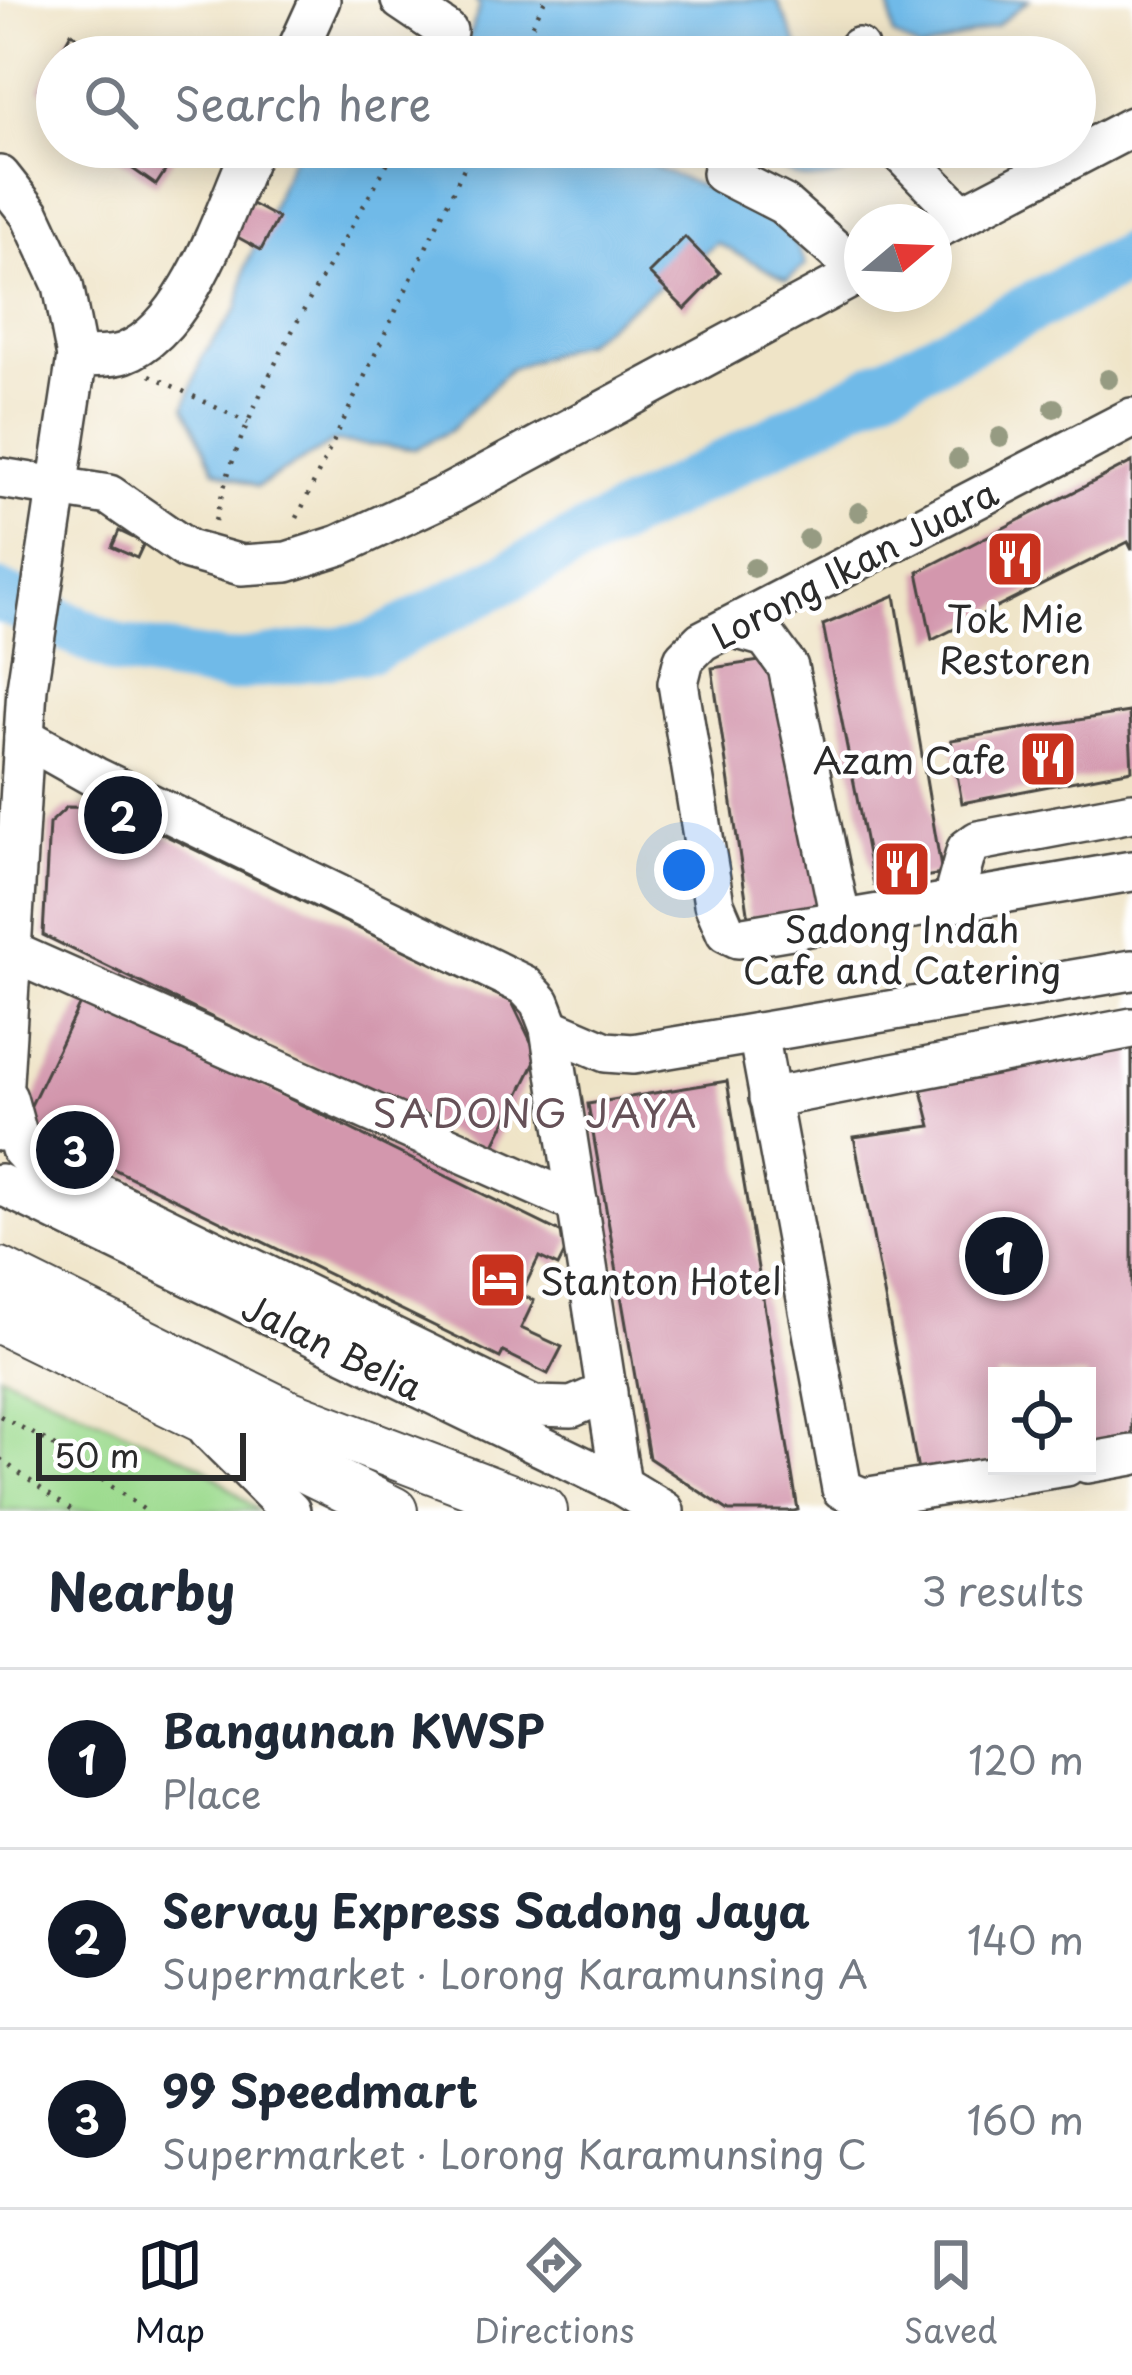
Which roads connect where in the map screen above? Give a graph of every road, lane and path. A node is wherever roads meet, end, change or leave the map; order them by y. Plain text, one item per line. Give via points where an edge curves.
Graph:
1 (320, 0) edge
2 (400, 0) edge
3 (545, 0) edge
4 (447, 31) dead end
5 (304, 36) edge
6 (527, 36) edge
7 (1132, 128) edge
8 (1096, 146) edge
9 (243, 168) edge
10 (385, 168) edge
11 (464, 168) edge
12 (910, 168) edge
13 (1053, 168) edge
14 (722, 173) dead end
15 (0, 176) edge
16 (935, 204) edge
17 (952, 219) edge
18 (844, 258) edge
19 (844, 282) edge
20 (76, 357) junction
21 (140, 370) dead end
22 (1132, 418) edge
23 (250, 424) junction
24 (0, 478) edge
25 (58, 494) junction
26 (220, 500) dead end
27 (297, 518) dead end
28 (730, 627) junction
29 (24, 737) junction
30 (95, 778) junction
31 (1132, 812) edge
32 (12, 838) edge
33 (1132, 872) edge
34 (952, 902) junction
35 (841, 922) junction
36 (12, 952) junction
37 (1132, 970) edge
38 (550, 1028) junction
39 (1132, 1028) edge
40 (758, 1033) junction
41 (633, 1054) junction
42 (4, 1087) junction
43 (770, 1098) junction
44 (564, 1115) junction
45 (0, 1131) edge
46 (14, 1179) edge
47 (578, 1204) junction
48 (0, 1272) edge
49 (0, 1319) edge
50 (608, 1392) junction
51 (183, 1405) junction
52 (0, 1416) edge
53 (1132, 1455) edge
54 (0, 1459) edge
55 (1096, 1461) edge
56 (1009, 1475) edge
57 (621, 1485) junction
58 (72, 1511) edge
59 (146, 1511) edge
60 (290, 1511) edge
61 (393, 1511) edge
62 (542, 1511) edge
63 (664, 1511) edge

1 - 5 street
2 - 4 street
3 - 6 path
7 - 8 street
9 - 20 street via 182,302 155,336 121,355
10 - 23 path
11 - 27 path
12 - 16 street
13 - 17 street
14 - 18 street via 783,204
15 - 20 street via 30,214 63,286
19 - 25 street via 451,493 287,562 242,565 188,550 110,495
20 - 25 street
21 - 23 path
22 - 28 street, Lorong Ikan Juara
23 - 26 path
24 - 25 street
25 - 29 street
28 - 35 street via 766,637 788,668
28 - 35 street, Lorong Ikan Juara via 691,650 678,682 718,919 726,932 750,938
29 - 30 street
29 - 32 street
30 - 32 street via 58,787
30 - 38 street via 524,985
31 - 34 street via 978,841 967,849
32 - 36 street
33 - 34 street, Lorong Ikan Juara
34 - 35 street, Lorong Ikan Juara
36 - 42 street
36 - 47 street
37 - 40 street
38 - 41 street via 606,1052
38 - 44 street
39 - 43 street
40 - 41 street
40 - 43 street
41 - 44 street via 580,1080
42 - 45 street
42 - 46 street via 21,1149
43 - 56 street via 842,1490 863,1498
44 - 47 street
46 - 50 street via 535,1406 572,1406
46 - 57 street, Jalan Belia
47 - 50 street
48 - 62 main road via 285,1413
49 - 51 main road
50 - 57 street
51 - 60 street
51 - 61 main road
52 - 59 path
53 - 55 street
54 - 58 path
57 - 63 street, Jalan Belia

